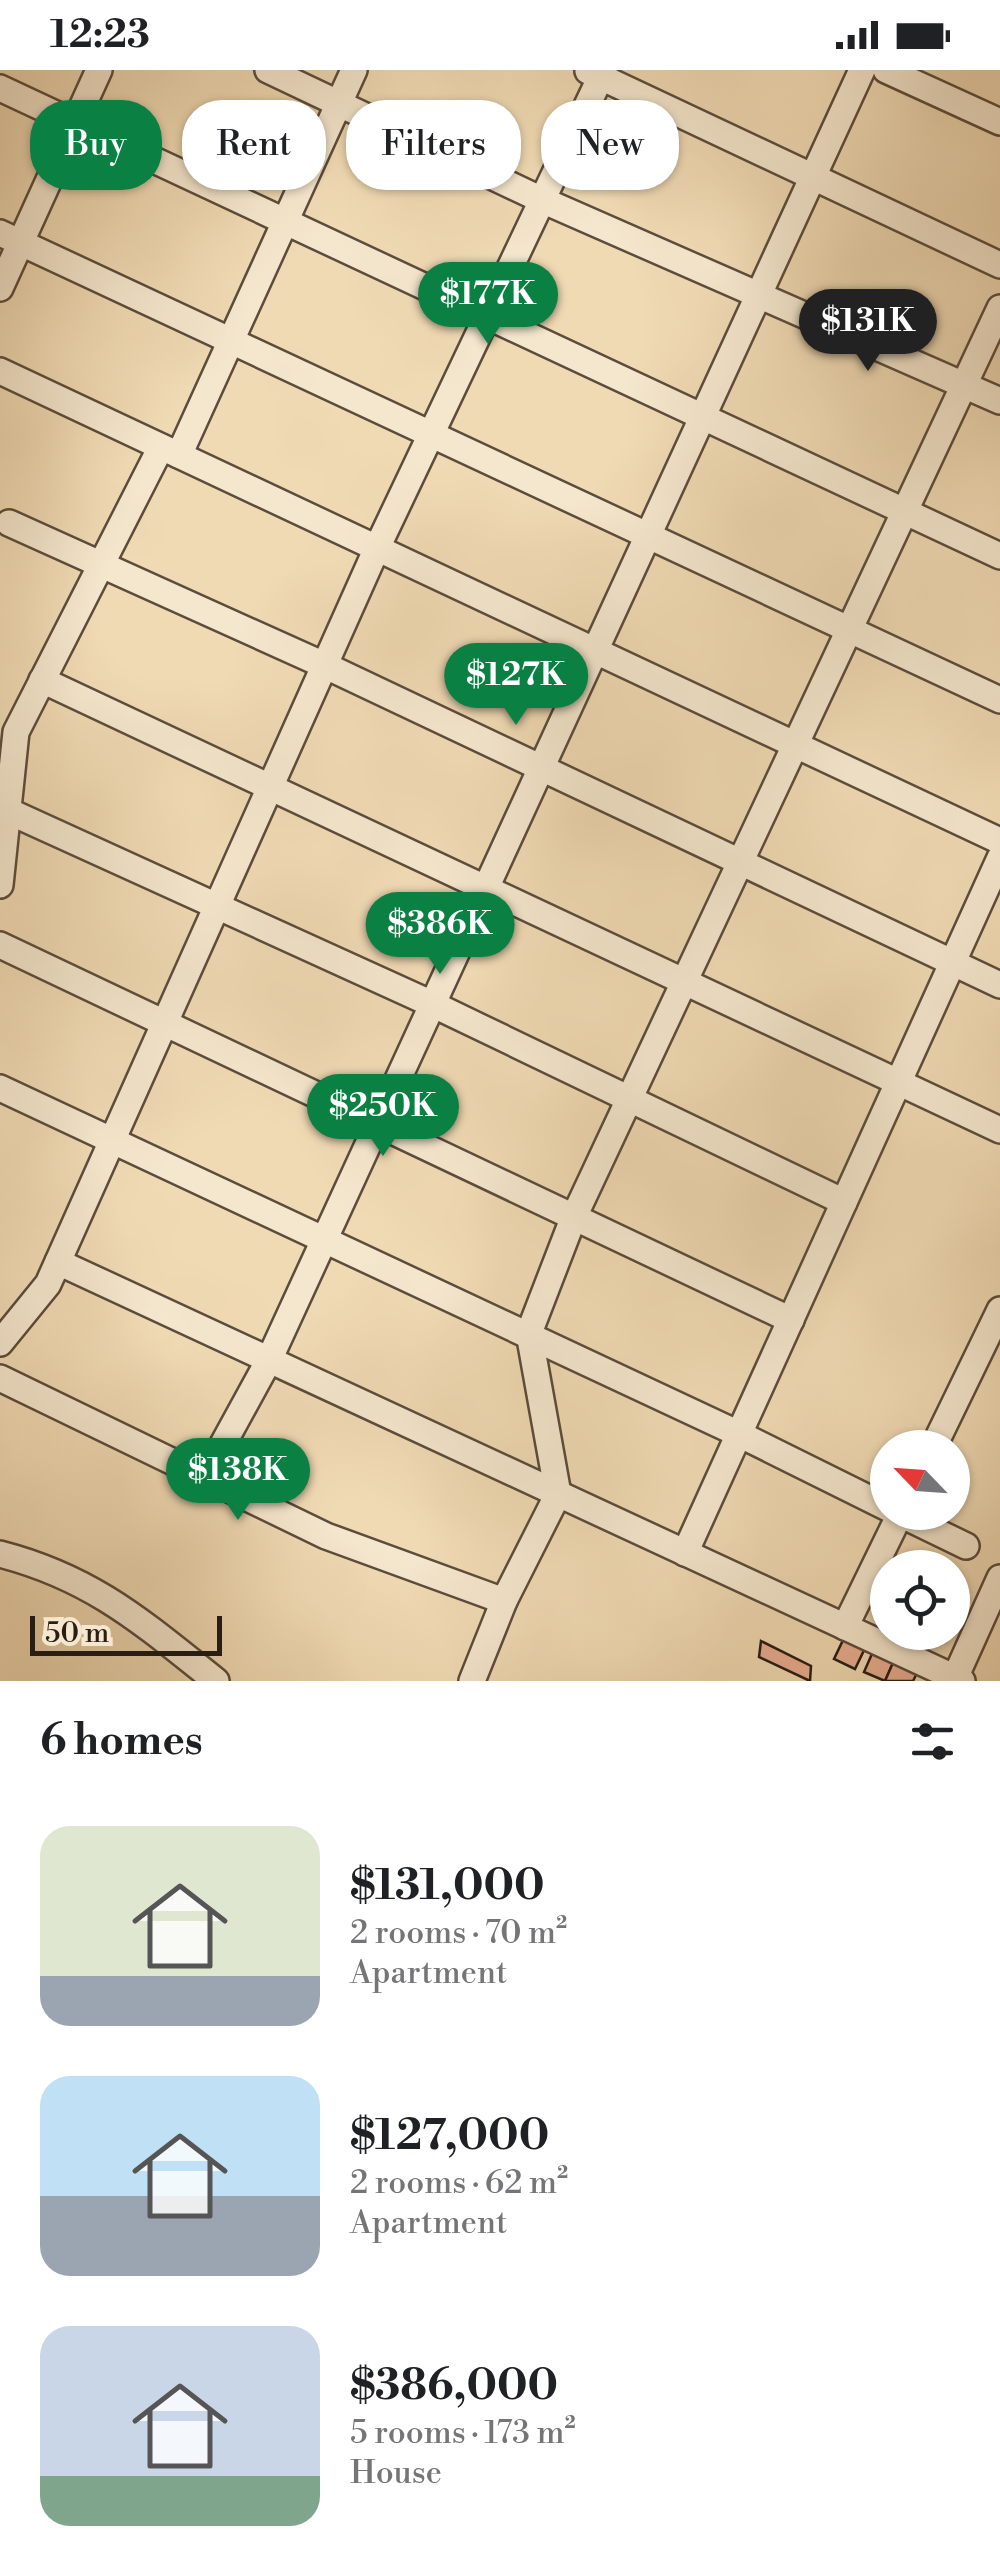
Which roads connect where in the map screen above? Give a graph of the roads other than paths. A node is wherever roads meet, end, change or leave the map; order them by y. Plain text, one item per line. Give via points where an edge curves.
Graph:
1 (99, 70) edge
2 (268, 70) edge
3 (354, 70) edge
4 (862, 70) edge
5 (886, 70) edge
6 (597, 72) edge
7 (0, 88) edge
8 (86, 100) edge
9 (30, 102) edge
10 (338, 104) junction
11 (1000, 122) edge
12 (162, 165) edge
13 (813, 177) junction
14 (37, 190) edge
15 (542, 200) junction
16 (285, 222) junction
17 (10, 238) edge
18 (1000, 265) edge
19 (0, 288) edge
20 (758, 296) junction
21 (1000, 308) edge
22 (487, 316) junction
23 (230, 341) junction
24 (0, 371) edge
25 (964, 386) junction
26 (1000, 401) edge
27 (702, 416) junction
28 (431, 435) junction
29 (170, 451) junction
30 (905, 512) junction
31 (9, 523) dead end
32 (648, 536) junction
33 (377, 548) junction
34 (1000, 556) edge
35 (101, 565) junction
36 (850, 630) junction
37 (595, 650) junction
38 (324, 666) junction
39 (42, 680) junction
40 (1000, 700) edge
41 (8, 728) edge
42 (796, 745) junction
43 (540, 770) junction
44 (270, 786) junction
45 (8, 811) junction
46 (1000, 841) edge
47 (1000, 858) edge
48 (740, 864) junction
49 (0, 885) edge
50 (486, 887) junction
51 (218, 905) junction
52 (0, 945) edge
53 (953, 963) junction
54 (685, 981) junction
55 (1000, 985) edge
56 (432, 1004) junction
57 (164, 1024) junction
58 (899, 1082) junction
59 (0, 1088) edge
60 (630, 1100) junction
61 (377, 1125) junction
62 (1000, 1130) edge
63 (111, 1143) junction
64 (844, 1202) junction
65 (573, 1219) junction
66 (323, 1241) junction
67 (58, 1262) junction
68 (0, 1302) edge
69 (1000, 1310) edge
70 (25, 1313) junction
71 (791, 1320) junction
72 (530, 1336) junction
73 (0, 1342) edge
74 (269, 1360) junction
75 (0, 1378) edge
76 (942, 1430) edge
77 (739, 1434) junction
78 (206, 1477) junction
79 (558, 1494) junction
80 (870, 1499) edge
81 (888, 1530) edge
82 (933, 1530) edge
83 (966, 1546) dead end
84 (685, 1552) junction
85 (0, 1554) edge
86 (1000, 1578) edge
87 (504, 1602) junction
88 (845, 1627) junction
89 (959, 1679) edge
90 (216, 1681) edge
91 (472, 1681) edge

1 - 8 street
2 - 10 street
3 - 10 street
4 - 13 street
5 - 11 street
6 - 13 street
6 - 15 street
7 - 9 street
10 - 15 street
10 - 16 street
12 - 16 street
13 - 18 street
13 - 20 street
14 - 17 street
15 - 20 street
15 - 22 street
16 - 22 street
16 - 23 street
17 - 19 street
17 - 23 street
20 - 25 street
20 - 27 street
21 - 25 street
22 - 27 street
22 - 28 street
23 - 28 street
23 - 29 street
24 - 29 street
25 - 26 street
25 - 30 street
27 - 30 street
27 - 32 street
28 - 32 street
28 - 33 street
29 - 33 street
29 - 35 street
30 - 34 street
30 - 36 street
31 - 35 street
32 - 36 street
32 - 37 street
33 - 37 street
33 - 38 street
35 - 38 street
35 - 39 street
36 - 40 street
36 - 42 street
37 - 42 street
37 - 43 street
38 - 43 street
38 - 44 street
39 - 41 street
39 - 44 street
41 - 45 street
42 - 46 street
42 - 48 street
43 - 48 street
43 - 50 street
44 - 50 street
44 - 51 street
45 - 49 street
45 - 51 street
47 - 53 street
48 - 53 street
48 - 54 street
50 - 54 street
50 - 56 street
51 - 56 street
51 - 57 street
52 - 57 street
53 - 55 street
53 - 58 street
54 - 58 street
54 - 60 street
56 - 60 street
56 - 61 street
57 - 61 street
57 - 63 street
58 - 62 street
58 - 64 street
59 - 63 street
60 - 64 street
60 - 65 street
61 - 65 street
61 - 66 street
63 - 66 street
63 - 67 street
64 - 71 street
65 - 71 street
65 - 72 street
66 - 72 street
66 - 74 street
67 - 70 street
67 - 74 street
68 - 70 street
69 - 76 street
70 - 73 street
71 - 77 street
72 - 77 street
72 - 79 street
74 - 78 street
74 - 79 street
75 - 78 street
77 - 80 street
77 - 84 street
78 - 87 street via 326,1536
79 - 84 street
79 - 87 street
81 - 88 street
82 - 83 street
84 - 88 street
85 - 90 street via 91,1586
86 - 89 street
87 - 91 street
88 - 89 street

